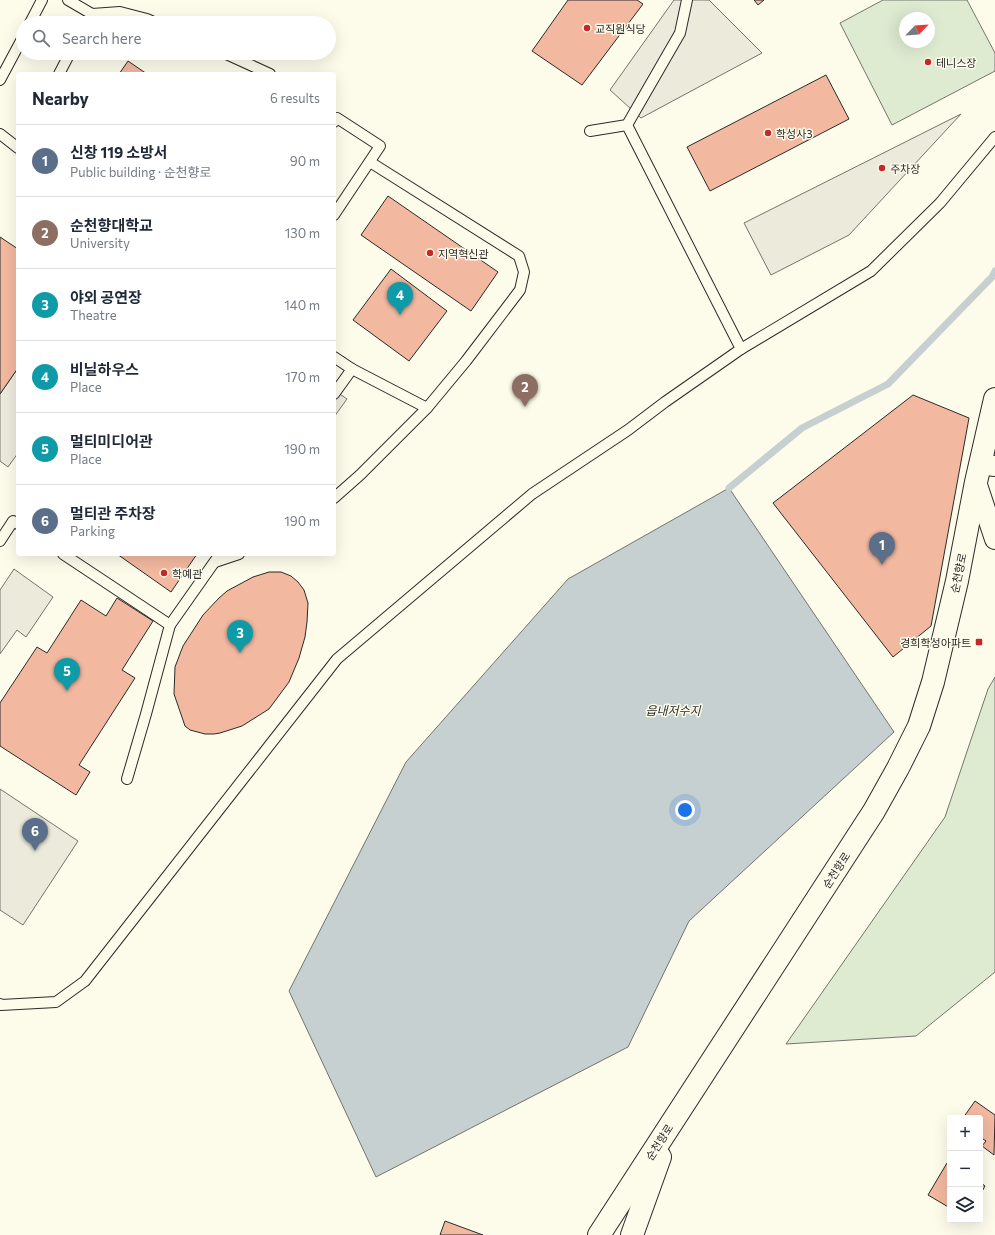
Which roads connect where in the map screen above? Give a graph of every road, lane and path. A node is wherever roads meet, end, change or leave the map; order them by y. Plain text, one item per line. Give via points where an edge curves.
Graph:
1 (42, 0) edge
2 (68, 0) edge
3 (687, 0) edge
4 (34, 16) edge
5 (86, 16) edge
6 (102, 16) edge
7 (135, 16) edge
8 (16, 50) edge
9 (66, 60) edge
10 (239, 60) edge
11 (60, 72) edge
12 (266, 72) edge
13 (0, 80) edge
14 (336, 120) edge
15 (628, 125) junction
16 (590, 131) dead end
17 (0, 134) edge
18 (995, 137) edge
19 (16, 146) edge
20 (370, 162) junction
21 (336, 212) edge
22 (741, 349) junction
23 (336, 358) edge
24 (352, 369) junction
25 (336, 391) edge
26 (995, 399) edge
27 (427, 408) junction
28 (984, 471) edge
29 (336, 496) edge
30 (16, 520) edge
31 (995, 539) edge
32 (0, 541) edge
33 (66, 556) edge
34 (228, 556) edge
35 (217, 558) edge
36 (170, 625) junction
37 (127, 779) dead end
38 (0, 1005) edge
39 (672, 1122) junction
40 (599, 1235) edge
41 (632, 1235) edge

1 - 4 lane
2 - 5 lane
3 - 15 lane via 680,33
6 - 7 lane via 120,12
8 - 13 lane
9 - 11 lane
10 - 12 lane
14 - 20 lane via 380,146
15 - 16 lane
15 - 22 lane
17 - 19 lane
18 - 22 lane via 940,203 871,271
20 - 21 lane
20 - 27 lane via 519,256 524,272 520,290
22 - 38 lane via 628,430 532,494 336,659 85,981 56,1002
23 - 24 lane
24 - 25 lane
24 - 27 lane
26 - 28 main road, 순천향로
27 - 29 lane
28 - 31 street
28 - 39 main road, 순천향로 via 935,674 919,726 874,811
30 - 32 lane
33 - 36 lane
34 - 35 lane
35 - 36 lane
36 - 37 lane
39 - 40 main road, 순천향로
39 - 41 main road

